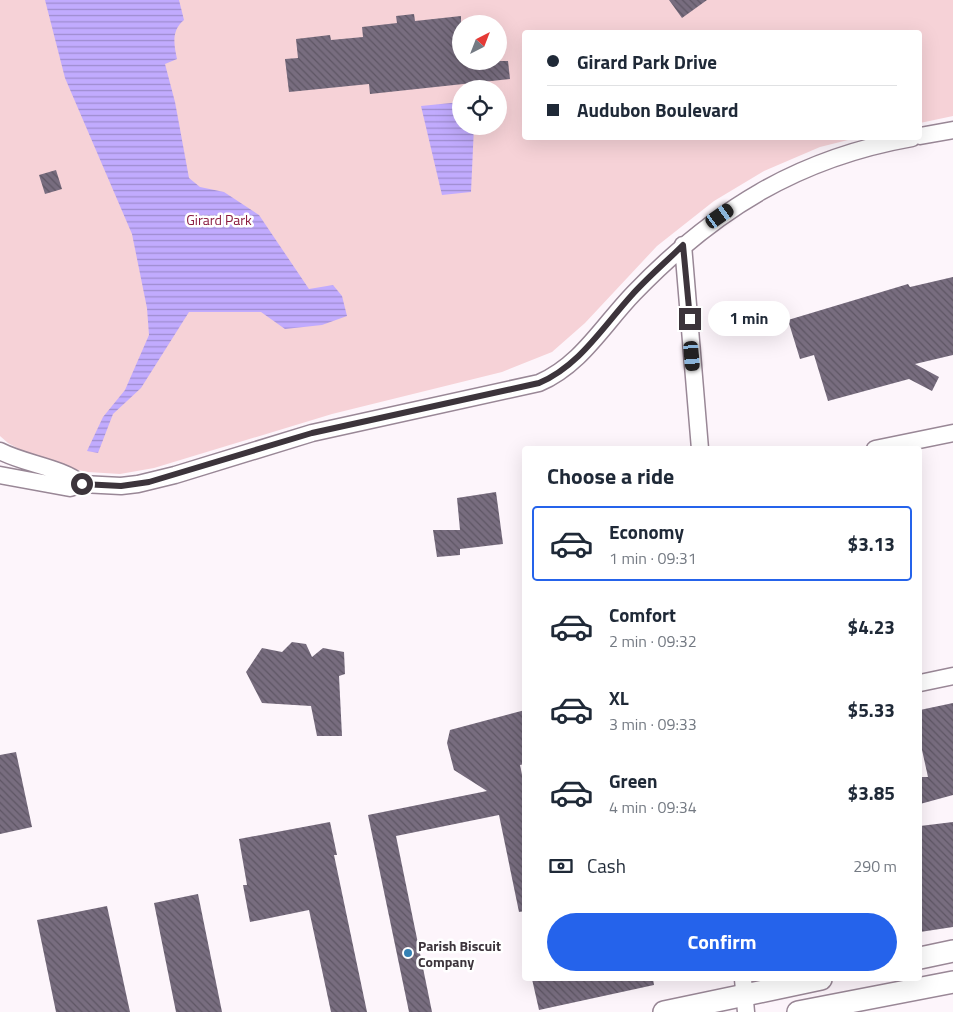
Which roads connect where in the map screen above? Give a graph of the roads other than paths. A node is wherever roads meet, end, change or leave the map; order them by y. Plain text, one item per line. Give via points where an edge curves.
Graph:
1 (953, 130) edge
2 (922, 136) edge
3 (902, 140) edge
4 (683, 245) junction
5 (953, 433) edge
6 (700, 446) edge
7 (889, 446) edge
8 (0, 451) edge
9 (0, 475) edge
10 (82, 484) junction
11 (953, 676) edge
12 (922, 683) edge
13 (953, 951) edge
14 (922, 958) edge
15 (812, 981) edge
16 (953, 982) edge
17 (745, 995) edge
18 (664, 1012) edge
19 (798, 1012) edge

1 - 2 street
3 - 4 street via 866,147 780,180 736,205
4 - 6 street
4 - 10 street via 632,294 584,351 565,369 539,383 312,433 149,482 121,486
5 - 7 street
8 - 10 street via 73,476
9 - 10 street via 70,488
11 - 12 street
13 - 14 street
15 - 17 street
16 - 19 street
17 - 18 street

